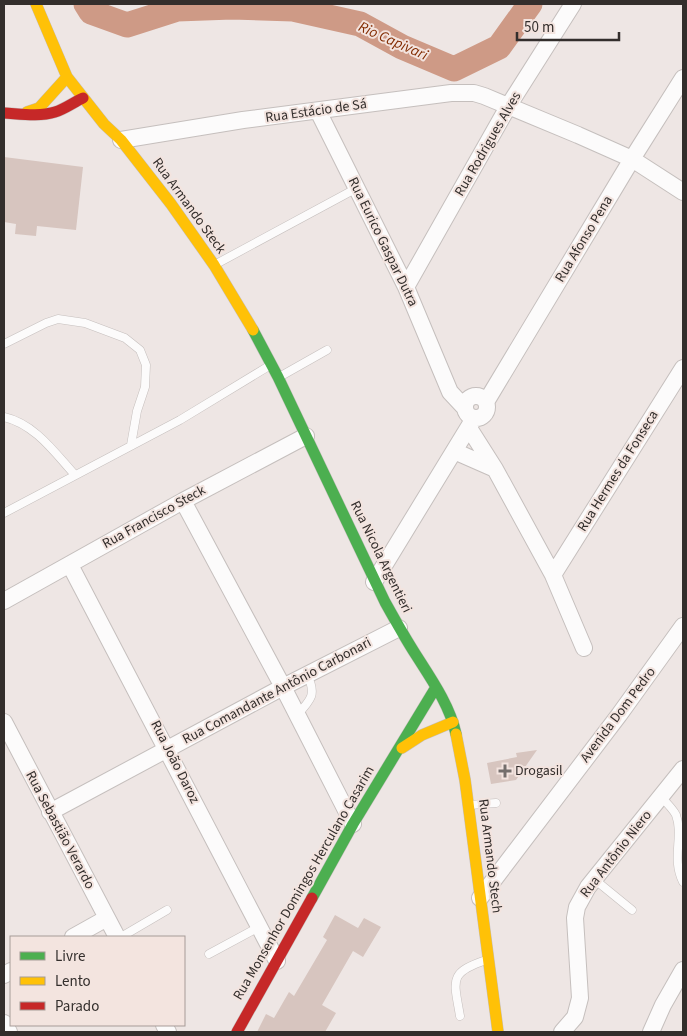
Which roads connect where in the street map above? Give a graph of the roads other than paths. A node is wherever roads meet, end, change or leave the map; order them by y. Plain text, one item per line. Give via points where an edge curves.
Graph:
1 (36, 4) edge
2 (573, 4) edge
3 (67, 77) junction
4 (683, 78) edge
5 (84, 98) junction
6 (509, 105) junction
7 (318, 110) junction
8 (4, 113) edge
9 (19, 114) junction
10 (121, 140) junction
11 (632, 159) junction
12 (357, 188) junction
13 (683, 192) edge
14 (214, 265) junction
15 (406, 287) junction
16 (4, 344) edge
17 (327, 350) dead end
18 (271, 364) junction
19 (683, 368) edge
20 (278, 377) junction
21 (473, 410) junction
22 (4, 417) edge
23 (306, 436) junction
24 (131, 445) junction
25 (454, 451) junction
26 (495, 469) junction
27 (75, 475) junction
28 (183, 500) junction
29 (4, 513) edge
30 (70, 565) junction
31 (553, 575) junction
32 (374, 582) junction
33 (4, 600) edge
34 (683, 626) edge
35 (399, 628) junction
36 (584, 648) dead end
37 (306, 675) junction
38 (283, 687) junction
39 (436, 687) junction
40 (297, 715) junction
41 (4, 722) edge
42 (453, 722) junction
43 (168, 748) junction
44 (399, 750) junction
45 (683, 770) edge
46 (661, 797) junction
47 (496, 803) dead end
48 (468, 805) junction
49 (50, 812) junction
50 (353, 824) junction
51 (594, 879) junction
52 (683, 882) edge
53 (480, 898) junction
54 (167, 910) dead end
55 (632, 910) dead end
56 (107, 918) junction
57 (259, 927) junction
58 (75, 936) edge
59 (117, 936) edge
60 (123, 936) edge
61 (209, 954) dead end
62 (488, 959) junction
63 (277, 961) junction
64 (683, 970) edge
65 (460, 1016) dead end
66 (4, 1023) edge
67 (9, 1032) edge
68 (237, 1032) edge
69 (498, 1032) edge
70 (562, 1032) edge
71 (651, 1032) edge

1 - 3 main road, Rua Armando Steck
2 - 6 street, Rua Rodrigues Alves
3 - 5 main road, Rua Armando Steck
3 - 9 main road via 39,108
4 - 11 street, Rua Afonso Pena
5 - 9 main road via 56,111
5 - 10 main road, Rua Armando Steck
6 - 7 street, Rua Estácio de Sá via 484,96 451,92
6 - 11 street, Rua Estácio de Sá
6 - 15 street, Rua Rodrigues Alves
7 - 10 street, Rua Estácio de Sá
7 - 12 street, Rua Eurico Gaspar Dutra
8 - 9 main road
10 - 14 main road, Rua Armando Steck
11 - 13 street, Rua Estácio de Sá
11 - 21 street, Rua Afonso Pena
12 - 14 lane
12 - 15 street, Rua Eurico Gaspar Dutra
14 - 18 main road, Rua Armando Steck
15 - 21 street, Rua Eurico Gaspar Dutra via 450,392
16 - 24 lane via 58,319 85,323 133,344 140,350 146,372
17 - 20 lane
18 - 20 main road, Rua Armando Steck
18 - 24 lane via 180,420
19 - 31 street, Rua Hermes da Fonseca
20 - 23 main road, Rua Armando Steck
21 - 25 street, Rua Afonso Pena
21 - 26 street, Rua Eurico Gaspar Dutra
22 - 27 lane via 14,419 40,436
23 - 28 street, Rua Francisco Steck
23 - 32 main road, Rua Nicola Argentieri
24 - 27 lane
25 - 26 street
25 - 32 street, Rua Afonso Pena
26 - 31 street, Rua Eurico Gaspar Dutra
27 - 29 lane
28 - 30 street, Rua Francisco Steck
28 - 38 street
30 - 33 street, Rua Francisco Steck
30 - 43 street, Rua João Daroz
31 - 36 street, Rua Eurico Gaspar Dutra
32 - 35 main road, Rua Nicola Argentieri
34 - 53 street, Avenida Dom Pedro
35 - 37 street, Rua Comandante Antônio Carbonari
35 - 39 main road, Rua Nicola Argentieri
37 - 38 street, Rua Comandante Antônio Carbonari
37 - 40 lane via 313,693
38 - 40 street
38 - 43 street, Rua Comandante Antônio Carbonari
39 - 42 main road, Rua Armando Stech
39 - 44 main road, Rua Monsenhor Domingos Herculano Casarim
40 - 50 street
41 - 49 street, Rua Sebastião Verardo
42 - 44 main road, Rua Monsenhor Domingos Herculano Casarim via 422,735
42 - 48 main road, Rua Armando Stech
43 - 49 street, Rua Comandante Antônio Carbonari
43 - 57 street, Rua João Daroz
44 - 50 main road, Rua Monsenhor Domingos Herculano Casarim
45 - 46 street, Rua Antônio Niero
46 - 51 street, Rua Antônio Niero
46 - 52 lane via 675,813 678,822 678,870
47 - 48 lane
48 - 53 main road, Rua Armando Stech
49 - 56 street, Rua Sebastião Verardo
50 - 63 main road, Rua Monsenhor Domingos Herculano Casarim
51 - 55 lane
51 - 70 street, Rua Antônio Niero via 576,907 580,998 575,1017
53 - 62 main road, Rua Armando Stech
54 - 60 lane
56 - 58 street
56 - 59 street, Rua Sebastião Verardo
57 - 61 lane
57 - 63 street, Rua João Daroz
62 - 65 lane via 467,967 454,984
62 - 69 main road, Rua Armando Stech
63 - 68 main road, Rua Monsenhor Domingos Herculano Casarim
64 - 71 street
66 - 67 street

